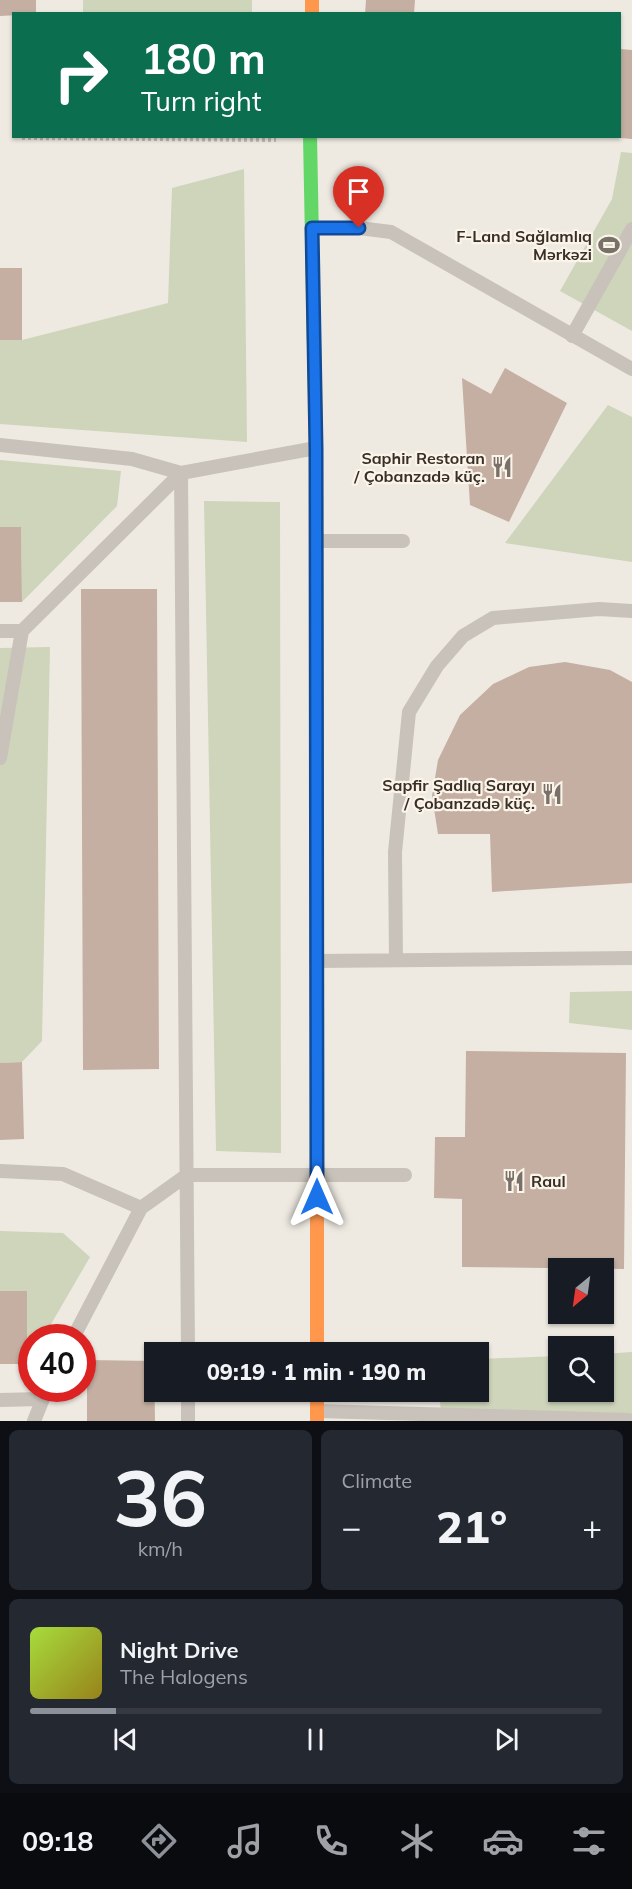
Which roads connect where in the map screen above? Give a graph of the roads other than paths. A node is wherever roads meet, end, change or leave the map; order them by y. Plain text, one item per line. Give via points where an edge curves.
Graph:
1 (310, 138) edge
2 (312, 228) junction
3 (632, 230) edge
4 (572, 336) junction
5 (632, 369) edge
6 (0, 445) edge
7 (316, 448) junction
8 (181, 473) junction
9 (316, 541) junction
10 (403, 541) dead end
11 (632, 611) edge
12 (0, 631) edge
13 (22, 631) junction
14 (0, 758) edge
15 (632, 958) edge
16 (396, 960) junction
17 (316, 961) junction
18 (0, 1171) edge
19 (187, 1175) junction
20 (317, 1175) junction
21 (405, 1175) dead end
22 (141, 1208) junction
23 (80, 1324) edge
24 (188, 1342) edge
25 (317, 1342) edge
26 (18, 1398) edge
27 (0, 1400) edge
28 (41, 1402) edge
29 (188, 1402) edge
30 (317, 1416) edge
31 (396, 1417) edge
32 (628, 1420) edge
33 (34, 1421) edge
34 (188, 1421) edge

1 - 2 street
2 - 4 lane via 391,232
2 - 7 street
3 - 4 lane
4 - 5 lane
6 - 8 lane via 132,459
7 - 8 lane
7 - 9 street
8 - 13 lane
8 - 19 lane
9 - 10 lane
9 - 17 street
11 - 16 lane via 599,609 493,618 463,636 437,666 409,711 395,852
12 - 13 lane
13 - 14 lane
15 - 16 lane
16 - 17 lane
17 - 20 street
18 - 22 lane via 63,1174
19 - 20 lane
19 - 22 lane
19 - 24 lane
20 - 21 lane
20 - 25 street
22 - 23 lane
26 - 27 lane
28 - 33 lane
29 - 34 lane
30 - 31 lane
31 - 32 lane

